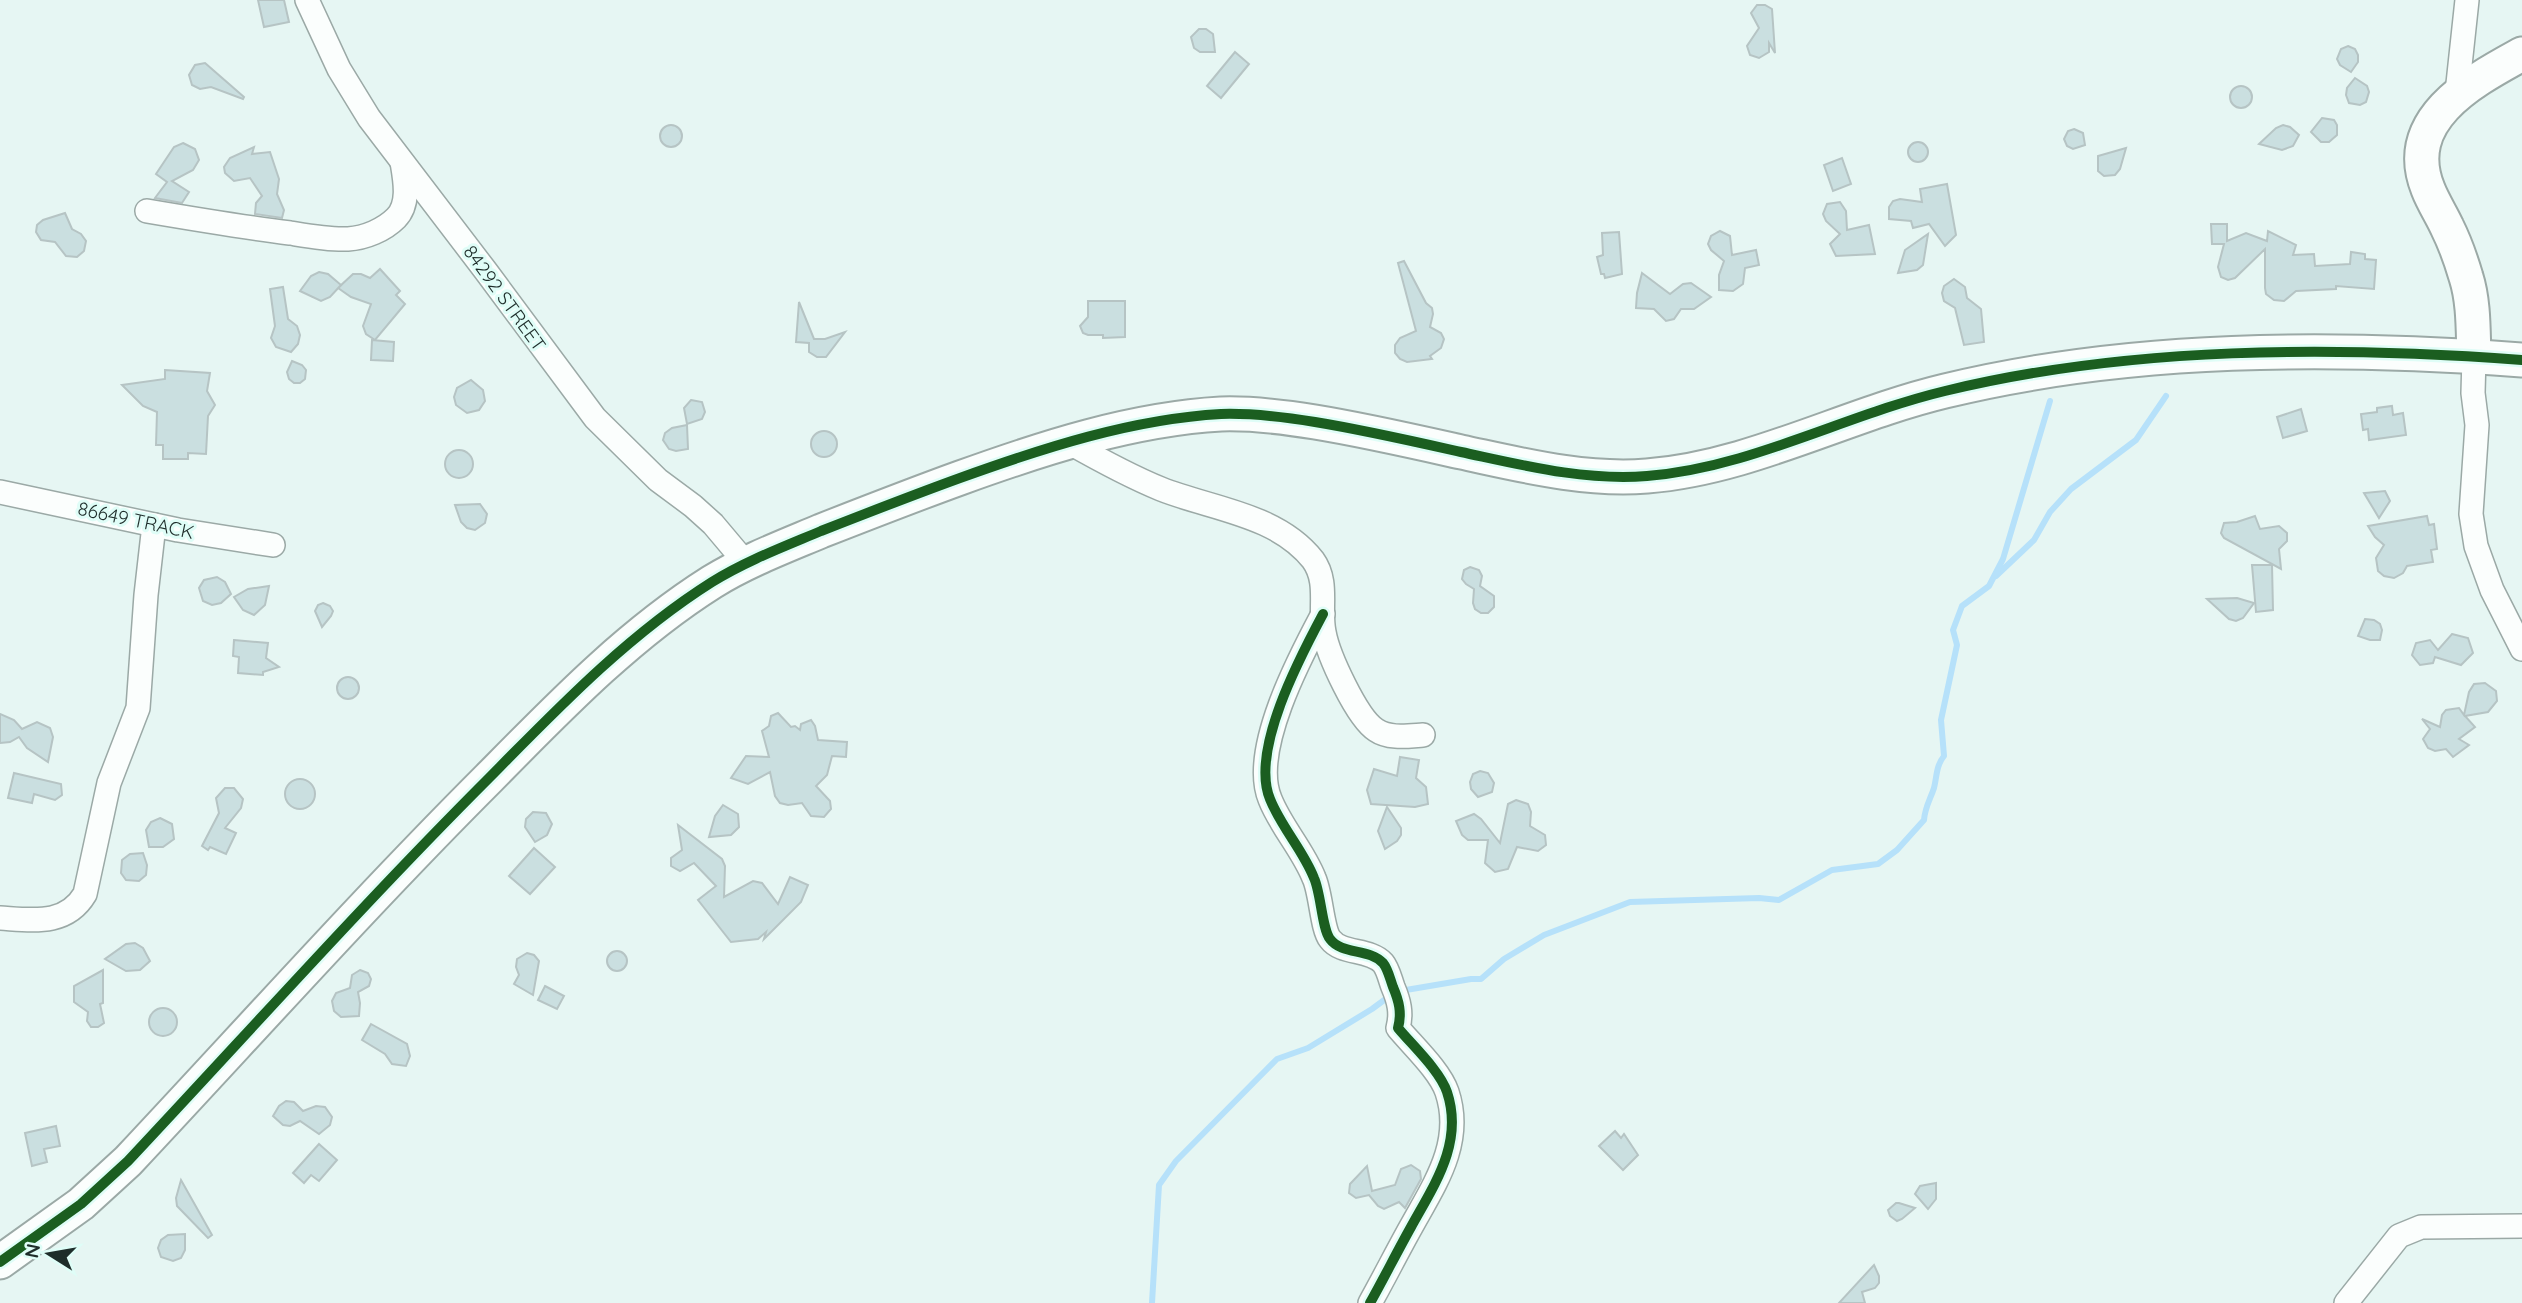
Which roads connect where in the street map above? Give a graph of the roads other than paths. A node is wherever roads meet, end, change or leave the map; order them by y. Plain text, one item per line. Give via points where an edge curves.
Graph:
1 (307, 0) edge
2 (2467, 0) edge
3 (2522, 54) edge
4 (2458, 93) junction
5 (402, 161) junction
6 (147, 211) dead end
7 (2474, 357) junction
8 (2522, 360) edge
9 (1070, 443) junction
10 (0, 492) edge
11 (154, 525) junction
12 (273, 545) dead end
13 (746, 562) junction
14 (1322, 614) junction
15 (2522, 649) edge
16 (1423, 735) dead end
17 (0, 918) edge
18 (2522, 1226) edge
19 (0, 1262) edge
20 (1370, 1303) edge
21 (2346, 1303) edge

1 - 5 street, 84292 STREET via 339,69
2 - 4 street
3 - 4 street
4 - 7 street via 2430,128 2423,173 2467,280
5 - 6 street via 404,201 398,217 368,236 313,236
5 - 13 street, 84292 STREET via 595,418 658,480 713,524
7 - 8 street
7 - 9 street via 2349,351 2259,353 2053,370 1939,392 1743,457 1647,476 1594,476 1533,468 1283,417 1227,414 1172,419
7 - 15 street via 2474,536 2492,590
9 - 13 street via 887,504
9 - 14 street via 1163,489 1280,532 1306,553 1321,576
10 - 11 street, 86649 TRACK
11 - 12 street, 86649 TRACK
11 - 17 street via 138,708 109,783 85,894 78,907 57,917
13 - 19 street via 663,616 611,659 412,854 128,1161 81,1204
14 - 16 street via 1331,655 1362,716 1375,730 1388,735
14 - 20 street via 1277,713 1265,785 1314,878 1328,936 1339,946 1366,953 1385,965 1402,1015 1398,1028 1436,1073 1447,1091 1451,1113 1444,1167
18 - 21 street via 2421,1227 2399,1236

